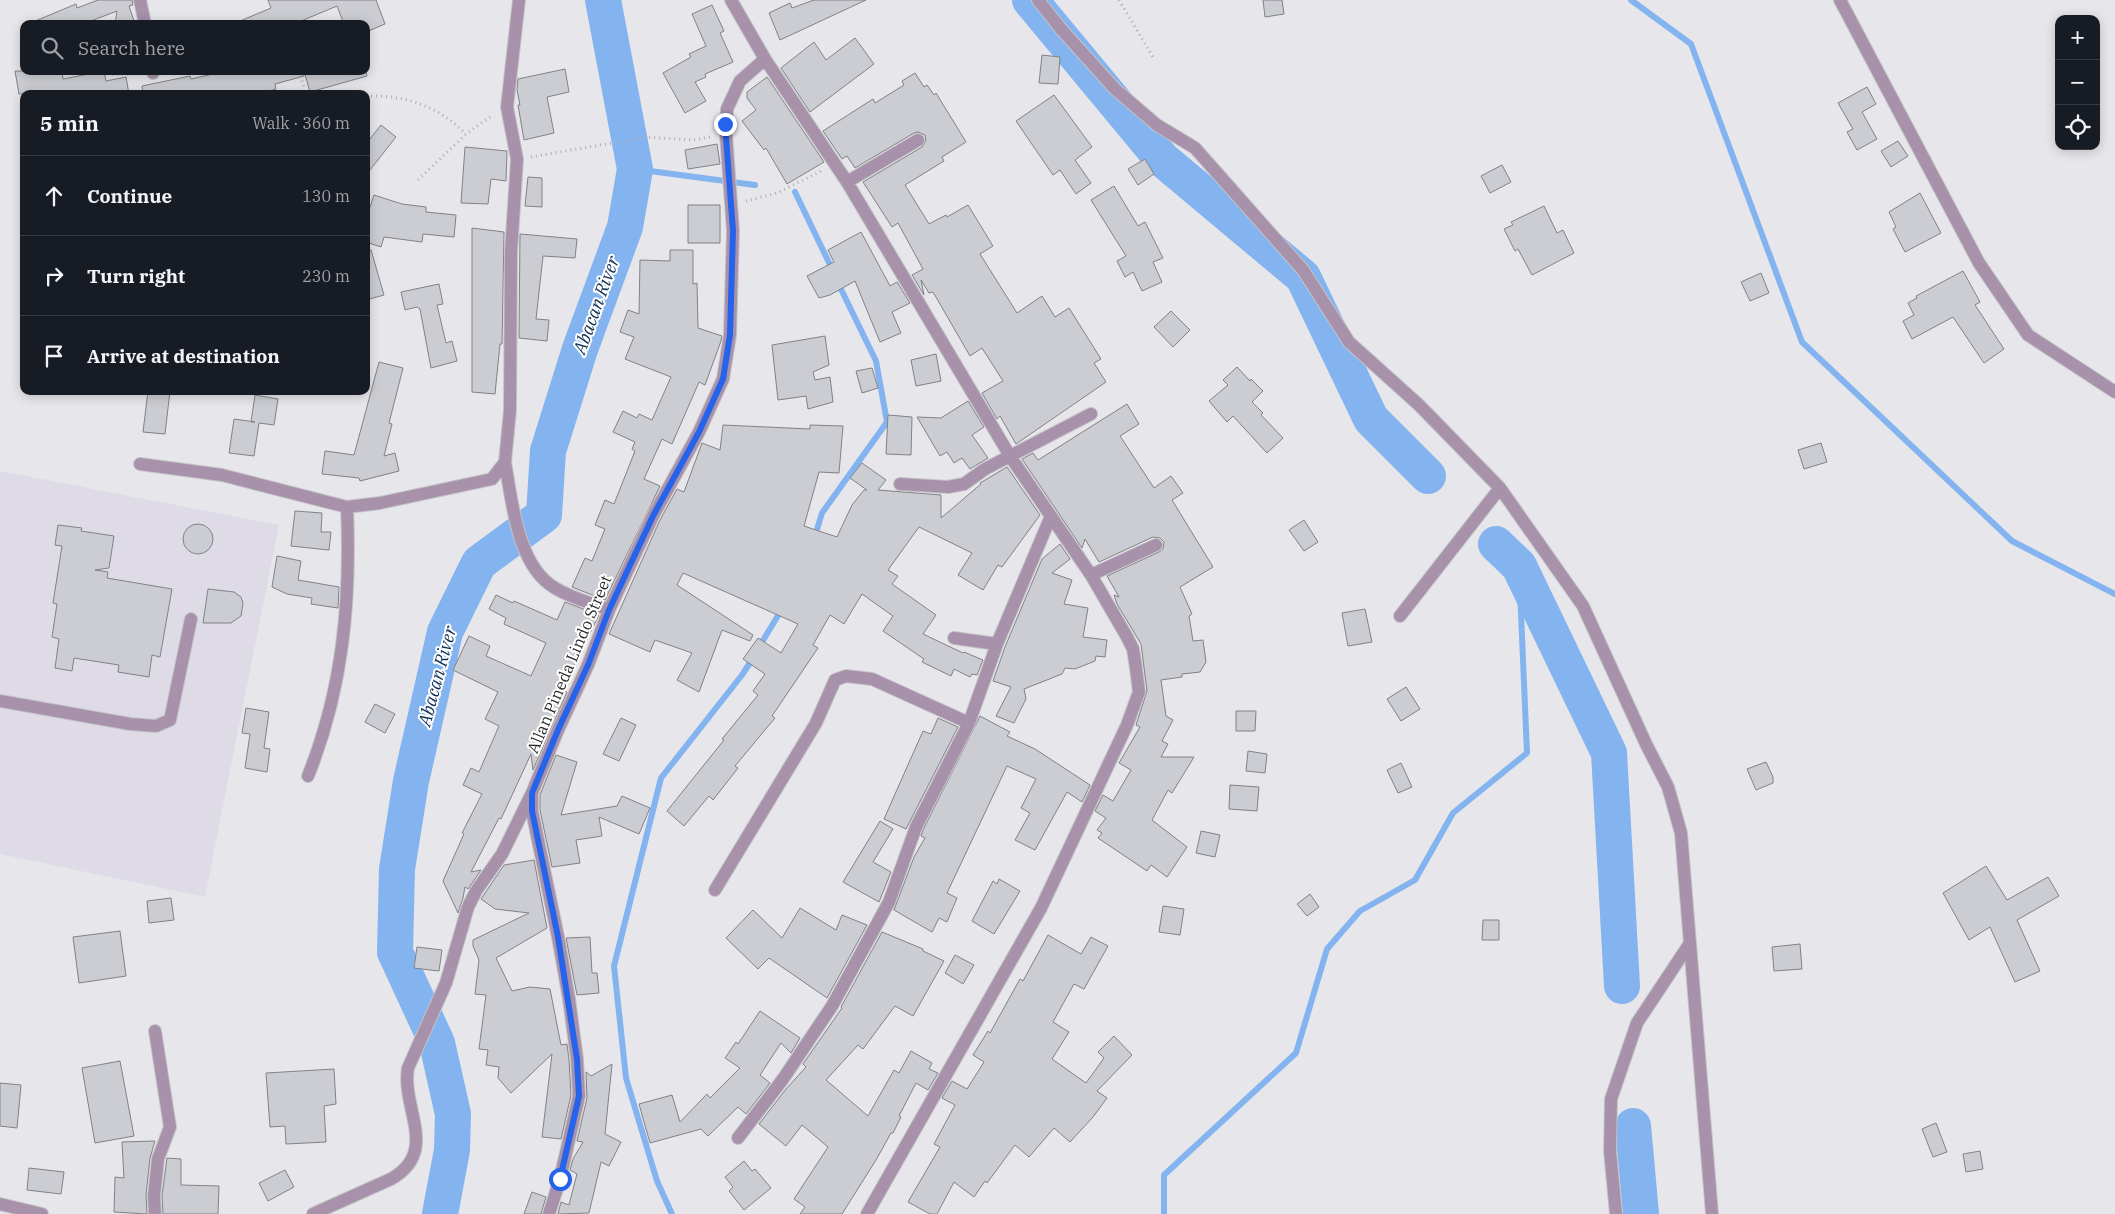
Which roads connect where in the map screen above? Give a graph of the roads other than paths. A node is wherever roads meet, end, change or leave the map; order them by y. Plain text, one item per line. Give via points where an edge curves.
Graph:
1 (140, 0) edge
2 (519, 0) edge
3 (731, 0) edge
4 (1038, 0) edge
5 (1840, 0) edge
6 (144, 20) edge
7 (765, 59) junction
8 (918, 140) dead end
9 (847, 182) junction
10 (2115, 392) edge
11 (1091, 414) dead end
12 (1010, 456) junction
13 (505, 462) junction
14 (140, 464) dead end
15 (900, 484) dead end
16 (1500, 488) junction
17 (347, 508) junction
18 (1051, 516) junction
19 (1156, 545) dead end
20 (1092, 575) junction
21 (609, 610) junction
22 (1400, 616) dead end
23 (191, 619) dead end
24 (954, 638) dead end
25 (997, 644) junction
26 (0, 701) edge
27 (969, 722) junction
28 (308, 776) dead end
29 (532, 793) junction
30 (715, 890) dead end
31 (1690, 943) junction
32 (155, 1031) dead end
33 (738, 1138) dead end
34 (0, 1204) edge
35 (42, 1214) edge
36 (155, 1214) edge
37 (313, 1214) edge
38 (549, 1214) edge
39 (867, 1214) edge
40 (1616, 1214) edge
41 (1712, 1214) edge

1 - 6 street
2 - 13 street via 507,107 523,158 510,252 510,410
3 - 7 street
4 - 16 street via 1115,89 1157,125 1195,148 1302,270 1349,342 1419,405
5 - 10 street via 1979,263 2028,335
7 - 9 street
7 - 21 street, Allan Pineda Lindo Street via 740,81 727,109 732,205 730,335 723,379
8 - 9 street
9 - 12 street
11 - 12 street
12 - 15 street via 964,484 948,487
12 - 18 street
13 - 17 street via 492,478
13 - 21 street via 516,522 523,546 537,572 556,589
14 - 17 street via 222,475
16 - 22 street
16 - 31 street via 1583,606 1668,788 1681,833
17 - 28 street via 349,548 344,640 328,722
18 - 20 street
18 - 25 street
19 - 20 street
20 - 39 street via 1133,650 1139,692 1127,725 1041,908
21 - 29 street, Allan Pineda Lindo Street
23 - 26 street via 170,720 156,726 130,724
24 - 25 street
25 - 27 street
27 - 30 street via 872,679 846,676 835,680 816,723
27 - 33 street via 916,827 889,902 837,998 783,1079
29 - 37 street, Allan Pineda Lindo Street via 502,854 468,907 440,996 412,1057 406,1080 417,1130 414,1155 402,1173
29 - 38 street via 532,811 568,999 579,1096
31 - 40 street via 1637,1023 1611,1099 1610,1151
31 - 41 street
32 - 36 street via 170,1127 158,1159
34 - 35 street

